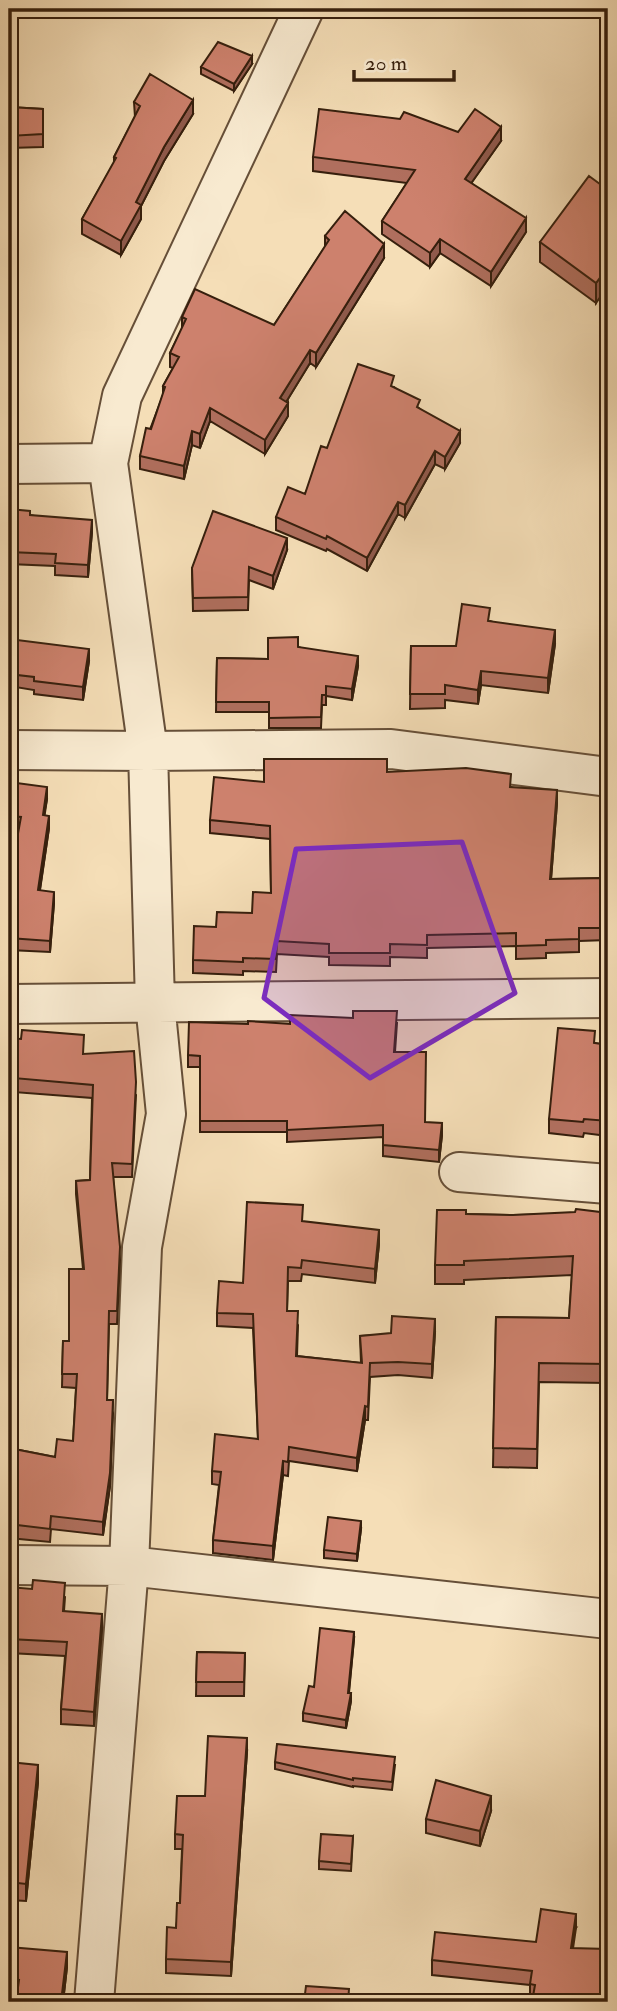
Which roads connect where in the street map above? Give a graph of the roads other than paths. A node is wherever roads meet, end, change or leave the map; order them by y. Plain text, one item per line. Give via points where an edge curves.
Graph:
1 (304, 9) edge
2 (108, 463) junction
3 (9, 464) edge
4 (9, 750) edge
5 (148, 751) junction
6 (608, 778) edge
7 (608, 998) edge
8 (155, 1003) junction
9 (9, 1004) edge
10 (458, 1172) dead end
11 (608, 1184) edge
12 (9, 1565) edge
13 (129, 1566) junction
14 (608, 1619) edge
15 (94, 2002) edge

1 - 2 street via 122,396
2 - 3 street
2 - 5 street
4 - 5 street
5 - 6 street via 391,749
5 - 8 street
7 - 8 street
8 - 9 street
8 - 13 street via 166,1114 142,1247
10 - 11 street
12 - 13 street
13 - 14 street
13 - 15 street

